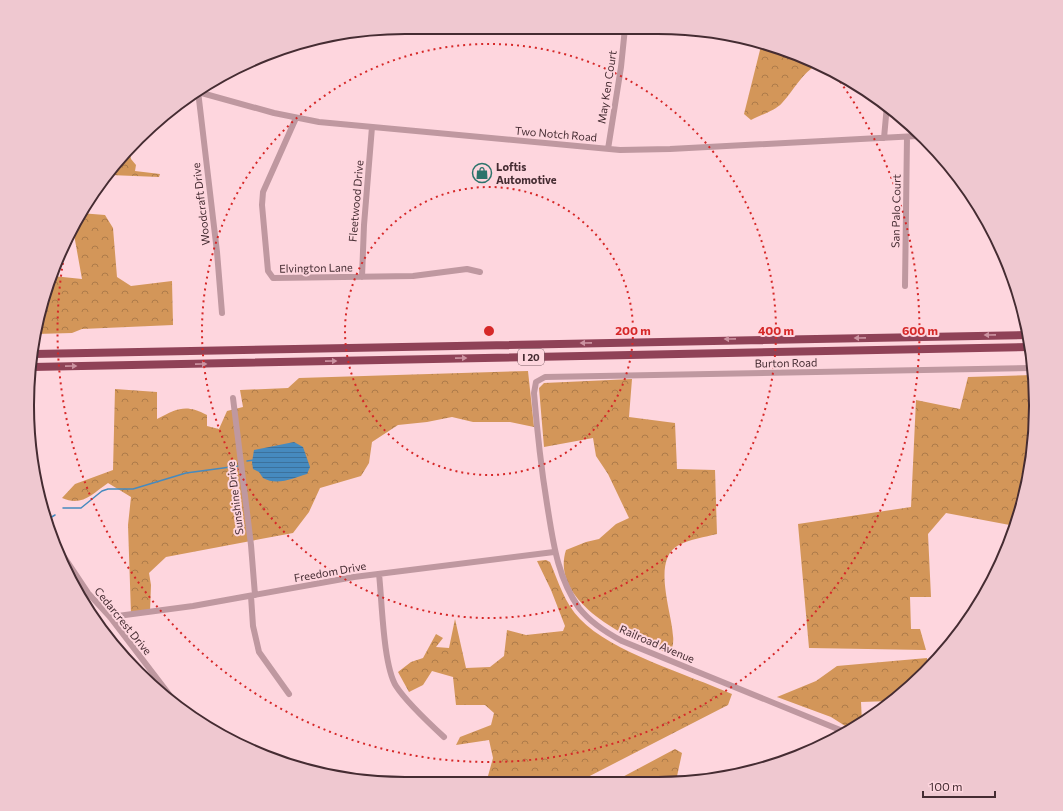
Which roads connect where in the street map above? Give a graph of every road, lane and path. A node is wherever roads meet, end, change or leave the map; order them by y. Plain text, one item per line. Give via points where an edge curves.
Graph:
1 (624, 34) edge
2 (205, 93) edge
3 (199, 97) edge
4 (886, 113) edge
5 (296, 118) junction
6 (372, 127) junction
7 (913, 136) edge
8 (907, 137) junction
9 (884, 138) junction
10 (608, 149) junction
11 (480, 272) dead end
12 (362, 277) junction
13 (905, 286) dead end
14 (222, 313) dead end
15 (1022, 335) edge
16 (1024, 347) edge
17 (38, 354) edge
18 (36, 367) edge
19 (1027, 368) edge
20 (541, 378) joint
21 (233, 398) dead end
22 (554, 552) junction
23 (71, 568) edge
24 (379, 574) junction
25 (253, 596) junction
26 (110, 617) junction
27 (164, 687) edge
28 (288, 694) dead end
29 (839, 729) edge
30 (444, 737) dead end

1 - 10 street, May Ken Court
2 - 5 street, Two Notch Road
3 - 14 street, Woodcraft Drive
4 - 9 street
5 - 6 street, Two Notch Road
5 - 12 street, Elvington Lane via 263,192 263,228 269,276 277,279
6 - 10 street, Two Notch Road
6 - 12 street, Fleetwood Drive
7 - 8 street, Two Notch Road
8 - 9 street, Two Notch Road
8 - 13 street, San Palo Court
9 - 10 street, Two Notch Road via 663,150
11 - 12 street, Elvington Lane via 467,269 413,276
15 -> 17 highway, I 20
18 -> 16 highway, I 20
19 - 20 street, Burton Road
20 - 22 street, Railroad Avenue via 536,382 534,392
21 - 25 street, Sunshine Drive via 251,545
22 - 24 street, Freedom Drive
22 - 29 street, Railroad Avenue via 564,580 578,606 610,634 632,646
23 - 26 street, Cedarcrest Drive via 88,594
24 - 25 street, Freedom Drive
24 - 30 street via 391,676 398,688
25 - 26 street, Freedom Drive
25 - 28 street, Sunshine Drive via 253,626 259,652
26 - 27 street, Cedarcrest Drive

